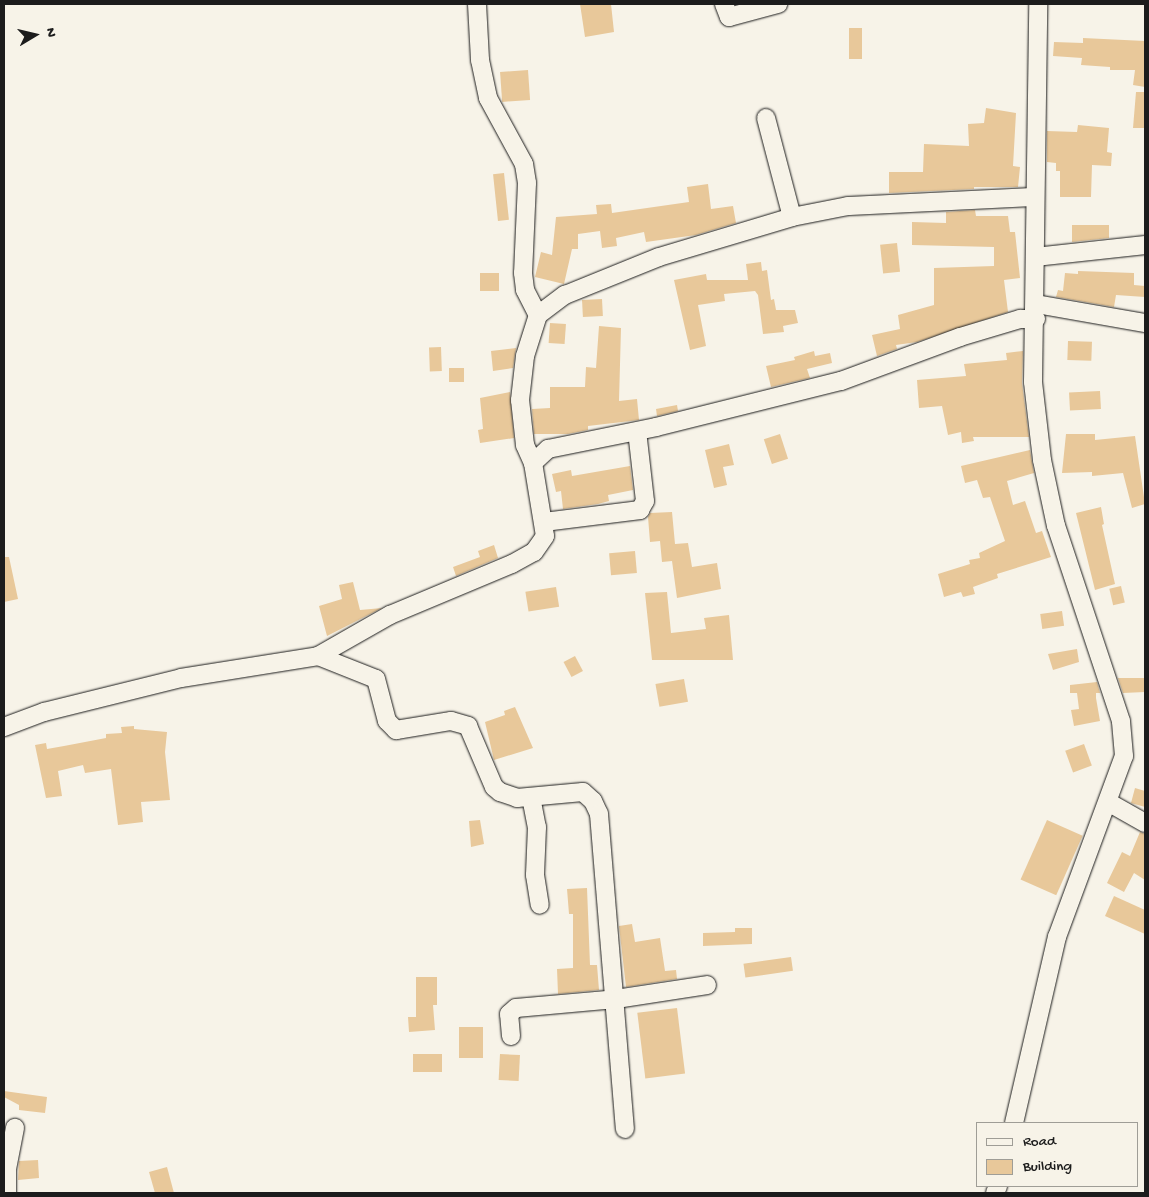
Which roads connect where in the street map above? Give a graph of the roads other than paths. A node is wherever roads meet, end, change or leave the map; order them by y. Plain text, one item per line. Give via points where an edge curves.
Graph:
1 (477, 4) edge
2 (724, 4) edge
3 (778, 4) edge
4 (1038, 4) edge
5 (766, 118) dead end
6 (1034, 197) junction
7 (792, 217) junction
8 (1145, 245) edge
9 (1035, 257) junction
10 (1036, 312) junction
11 (538, 315) junction
12 (1145, 323) edge
13 (637, 431) junction
14 (533, 463) junction
15 (544, 522) junction
16 (318, 656) junction
17 (4, 727) edge
18 (531, 797) junction
19 (1108, 802) junction
20 (1145, 823) edge
21 (540, 905) dead end
22 (706, 985) dead end
23 (616, 999) junction
24 (511, 1036) dead end
25 (1014, 1122) edge
26 (15, 1128) dead end
27 (626, 1129) dead end
28 (6, 1192) edge

1 - 11 street via 480,60 488,98 524,164 527,183 522,273 525,290
2 - 3 street via 729,17
4 - 6 street
5 - 7 street
6 - 7 street via 848,206
6 - 9 street
7 - 11 street via 659,257 565,296
8 - 9 street
9 - 10 street
10 - 12 street
10 - 13 street via 841,381
10 - 19 street via 1033,382 1048,492 1124,738 1124,756
11 - 14 street via 525,356 520,400 525,444
13 - 14 street via 558,445 540,454
13 - 15 street via 646,501 640,510
14 - 15 street
15 - 16 street via 542,542 534,552 390,615
16 - 17 street via 181,678 44,712
16 - 18 street via 376,679 387,721 396,730 451,721 468,726 494,787 509,796
18 - 21 street via 537,826 535,877
18 - 23 street via 583,792 597,808
19 - 20 street
19 - 25 street via 1057,937
22 - 23 street
23 - 24 street via 513,1010 508,1018
23 - 27 street
26 - 28 street

